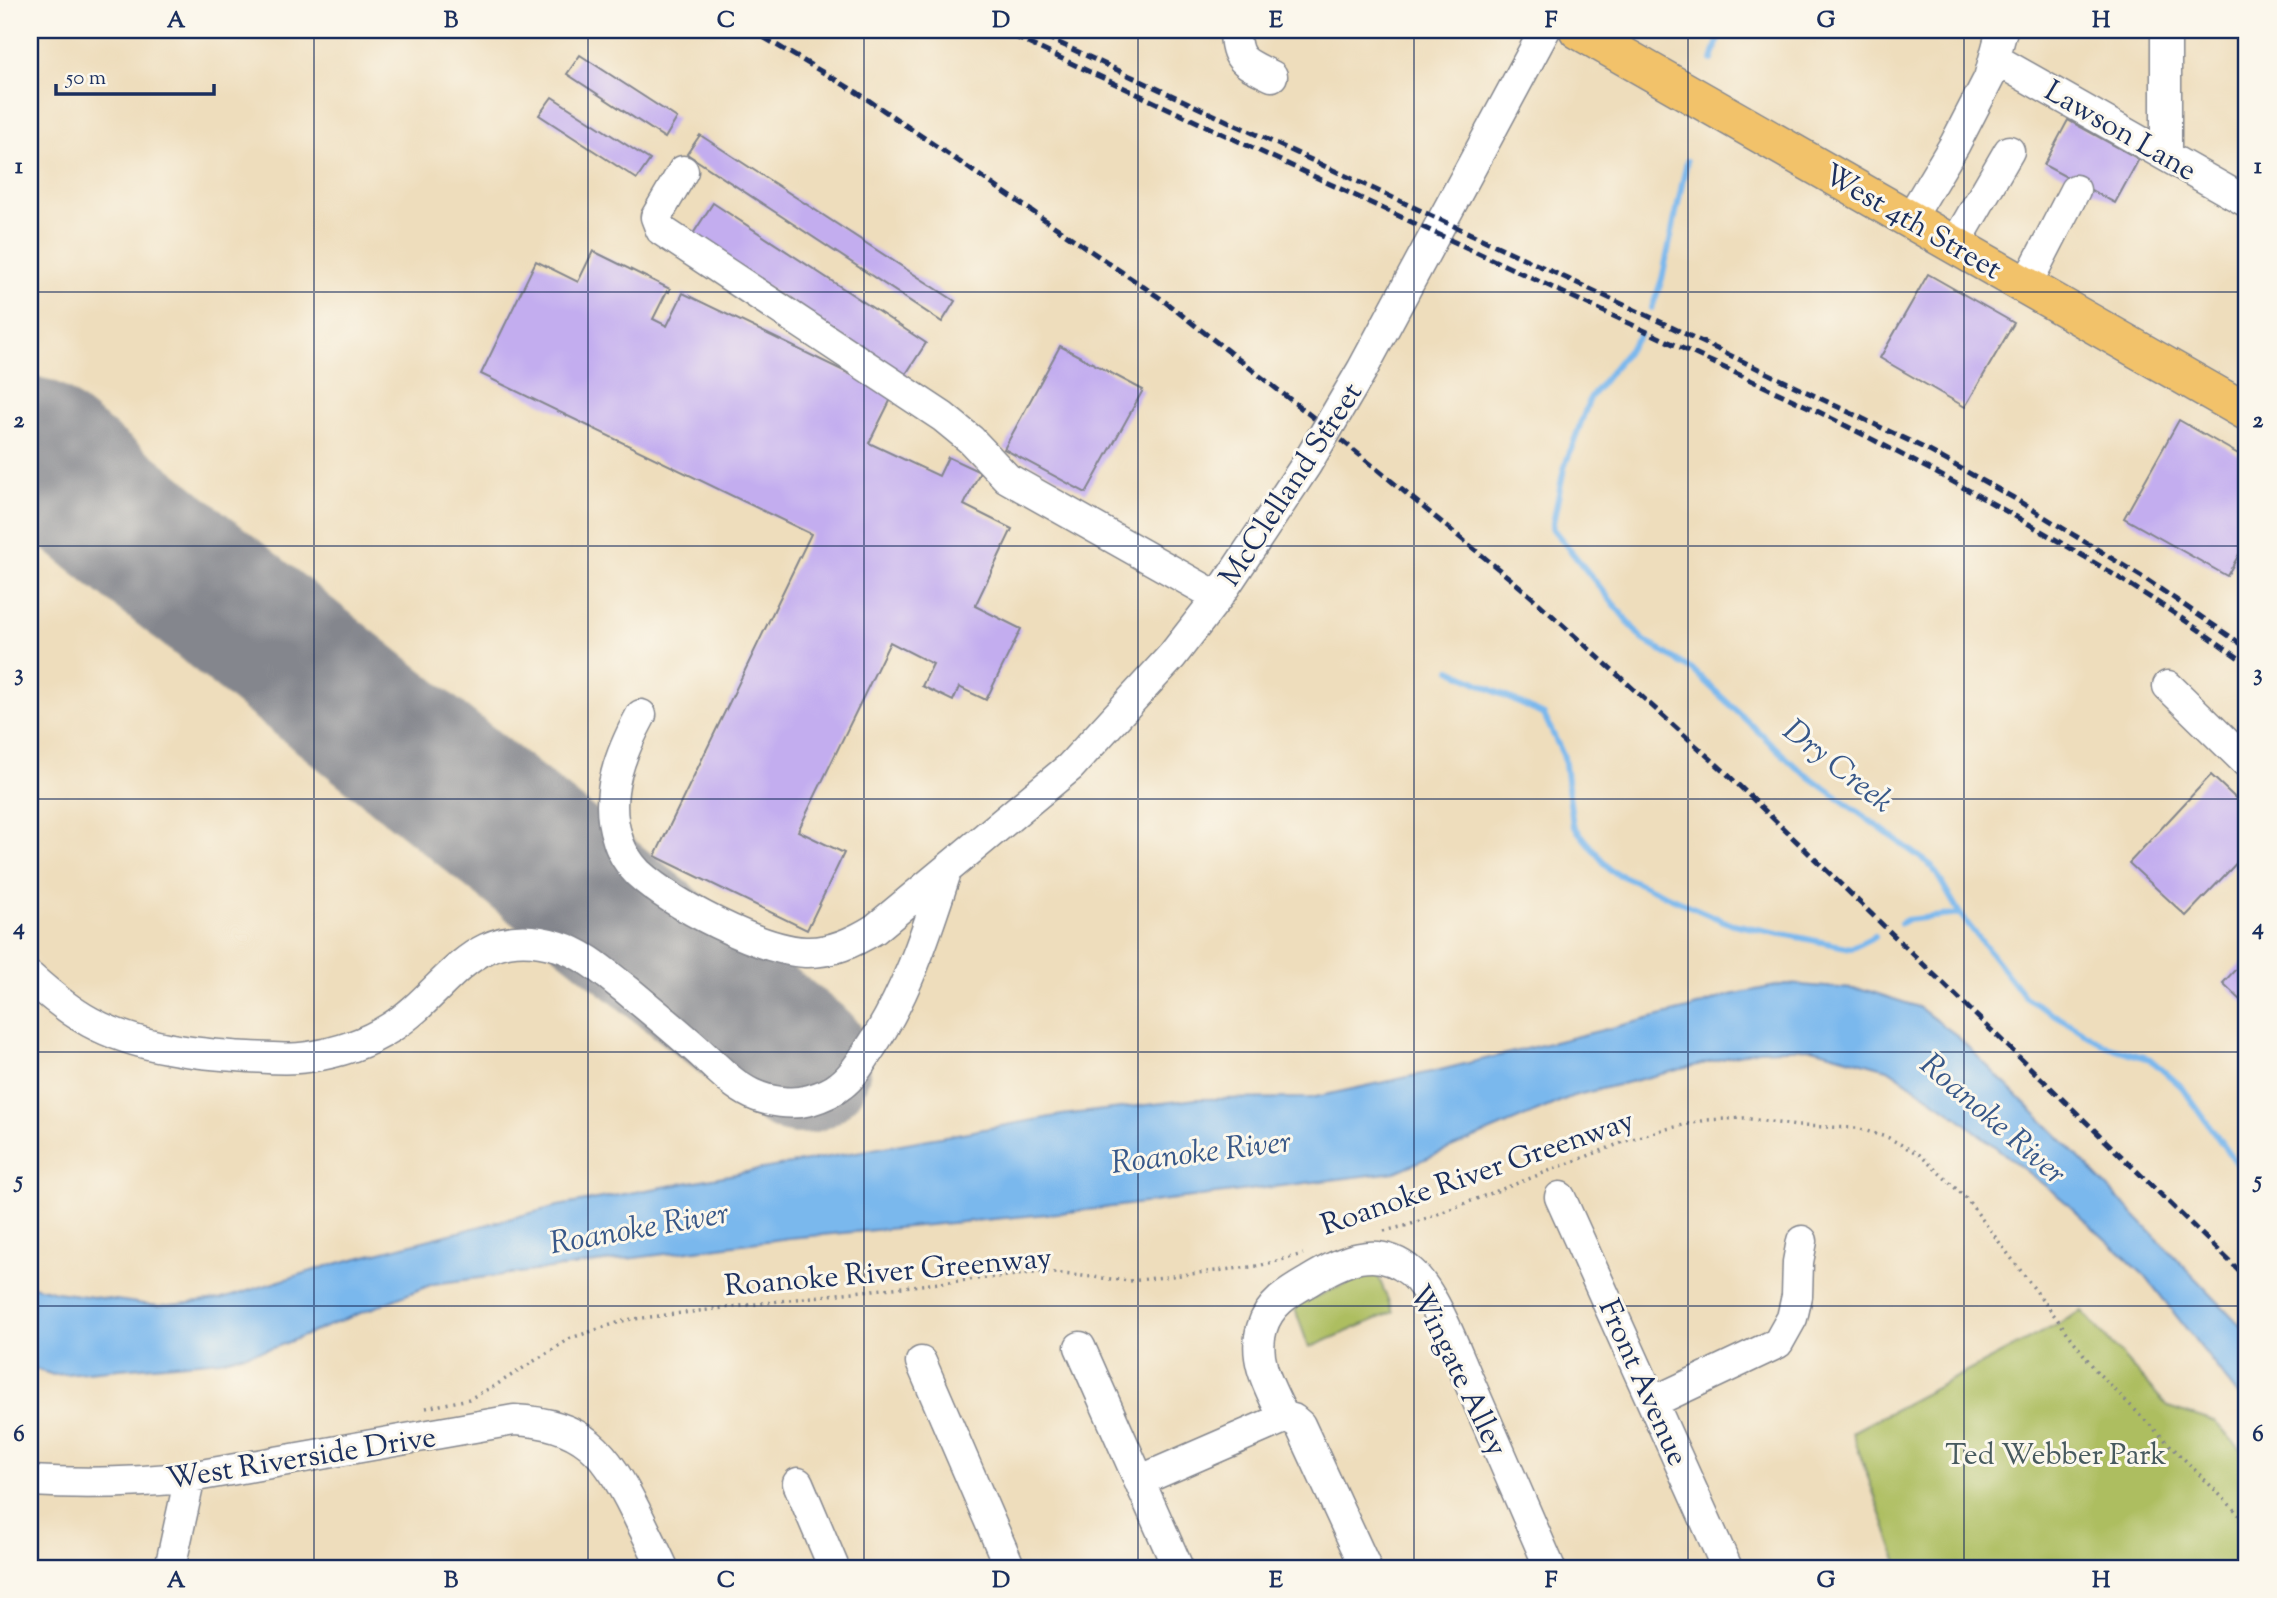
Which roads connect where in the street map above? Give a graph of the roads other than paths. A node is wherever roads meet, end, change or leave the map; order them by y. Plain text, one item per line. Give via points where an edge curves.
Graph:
1 (1235, 30) edge
2 (1545, 30) edge
3 (2001, 30) edge
4 (2166, 30) edge
5 (1594, 34) edge
6 (1995, 59) junction
7 (1272, 76) dead end
8 (2009, 151) dead end
9 (2166, 156) junction
10 (683, 171) dead end
11 (2075, 190) dead end
12 (2247, 202) edge
13 (1910, 219) junction
14 (1955, 244) junction
15 (2026, 285) junction
16 (2247, 412) edge
17 (1218, 597) junction
18 (2168, 686) dead end
19 (641, 715) dead end
20 (2247, 763) edge
21 (946, 872) junction
22 (30, 977) edge
23 (1560, 1197) dead end
24 (1802, 1241) dead end
25 (1080, 1347) dead end
26 (921, 1362) dead end
27 (1653, 1402) junction
28 (1284, 1418) junction
29 (190, 1477) junction
30 (30, 1481) edge
31 (1139, 1481) junction
32 (798, 1483) dead end
33 (170, 1568) edge
34 (663, 1568) edge
35 (834, 1568) edge
36 (1010, 1568) edge
37 (1178, 1568) edge
38 (1366, 1568) edge
39 (1550, 1568) edge
40 (1727, 1568) edge

1 - 7 street via 1235,48 1242,59
2 - 17 street, McClelland Street via 1362,370 1306,465
3 - 6 street
4 - 9 street
5 - 13 main road, West 4th Street
6 - 9 street, Lawson Lane
6 - 13 street via 1955,144
8 - 14 street
9 - 12 street, Lawson Lane
10 - 17 street via 656,217 662,230 943,417 1007,478
11 - 15 street
13 - 14 main road, West 4th Street
14 - 15 main road, West 4th Street
15 - 16 main road, West 4th Street
17 - 21 street, McClelland Street via 1172,656 1070,768
18 - 20 street
19 - 21 street, McClelland Street via 619,765 611,799 617,838 644,877 740,934 805,952 830,950 875,929
21 - 22 street via 902,993 878,1037 842,1085 808,1101 774,1101 753,1095 594,964 577,953 538,942 513,941 470,957 390,1028 337,1052 305,1058 217,1055 124,1037 62,1005
23 - 27 street, Front Avenue
24 - 27 street via 1792,1318 1778,1343
25 - 31 street
26 - 36 street
27 - 40 street, Front Avenue
28 - 31 street
28 - 38 street via 1300,1425
28 - 39 street, Wingate Alley via 1261,1365 1261,1330 1268,1313 1280,1299 1347,1260 1374,1257 1399,1264 1413,1273 1445,1326
29 - 30 street, West Riverside Drive via 152,1482
29 - 33 street
29 - 34 street, West Riverside Drive via 514,1420 538,1421 570,1432 610,1465
31 - 37 street
32 - 35 street

